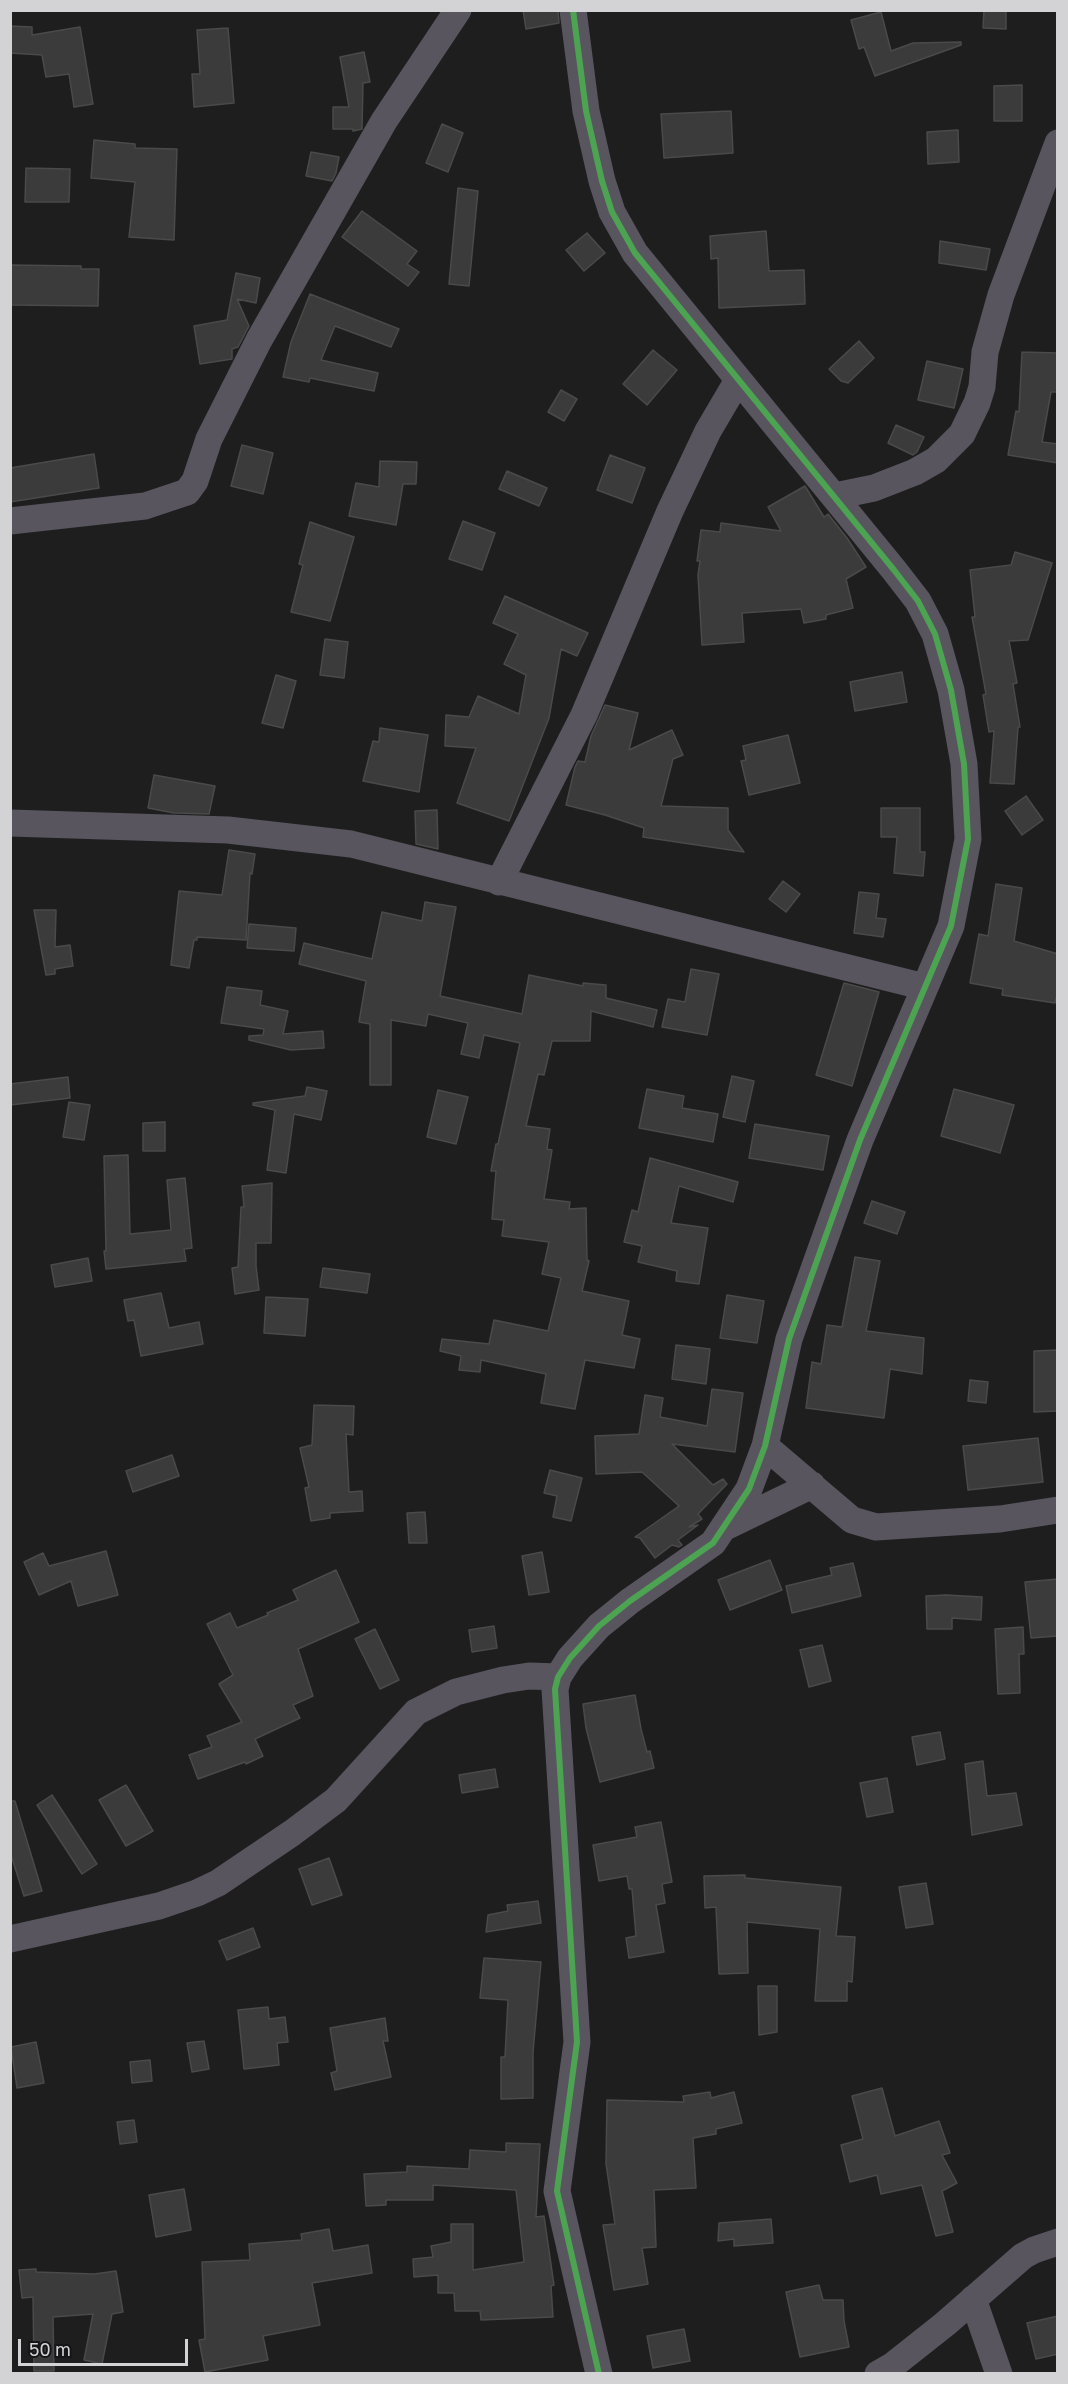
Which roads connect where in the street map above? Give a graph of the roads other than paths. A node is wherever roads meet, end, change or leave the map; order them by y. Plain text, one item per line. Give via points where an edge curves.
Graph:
1 (458, 10) edge
2 (573, 10) edge
3 (1058, 143) edge
4 (738, 380) junction
5 (835, 496) junction
6 (10, 521) edge
7 (10, 823) edge
8 (499, 882) junction
9 (925, 987) junction
10 (765, 1446) junction
11 (812, 1485) junction
12 (1058, 1510) edge
13 (725, 1527) junction
14 (558, 1677) junction
15 (10, 1939) edge
16 (1058, 2241) edge
17 (974, 2299) junction
18 (599, 2373) edge
19 (878, 2373) edge
20 (999, 2373) edge

1 - 6 street via 384,121 259,340 187,492 145,506
2 - 4 street via 586,111 612,212 635,253
3 - 5 street via 1001,295 985,352 982,387 962,434 936,460 915,472 874,488
4 - 5 street
4 - 8 street via 708,431 584,715
5 - 9 street via 918,601 944,659 953,700 964,764 968,839 951,926
7 - 8 street via 228,830 286,836 351,844
8 - 9 street
9 - 10 street via 860,1140 789,1339
10 - 11 street
10 - 13 street via 748,1489
11 - 12 street via 852,1520 876,1527 1000,1519
11 - 13 street
13 - 14 street via 713,1543 599,1626
14 - 15 street via 503,1680 456,1692 416,1712 336,1800 218,1883 159,1906
14 - 18 street via 555,1689 577,2042 557,2191
16 - 17 street via 1023,2256
17 - 19 street via 892,2366
17 - 20 street

